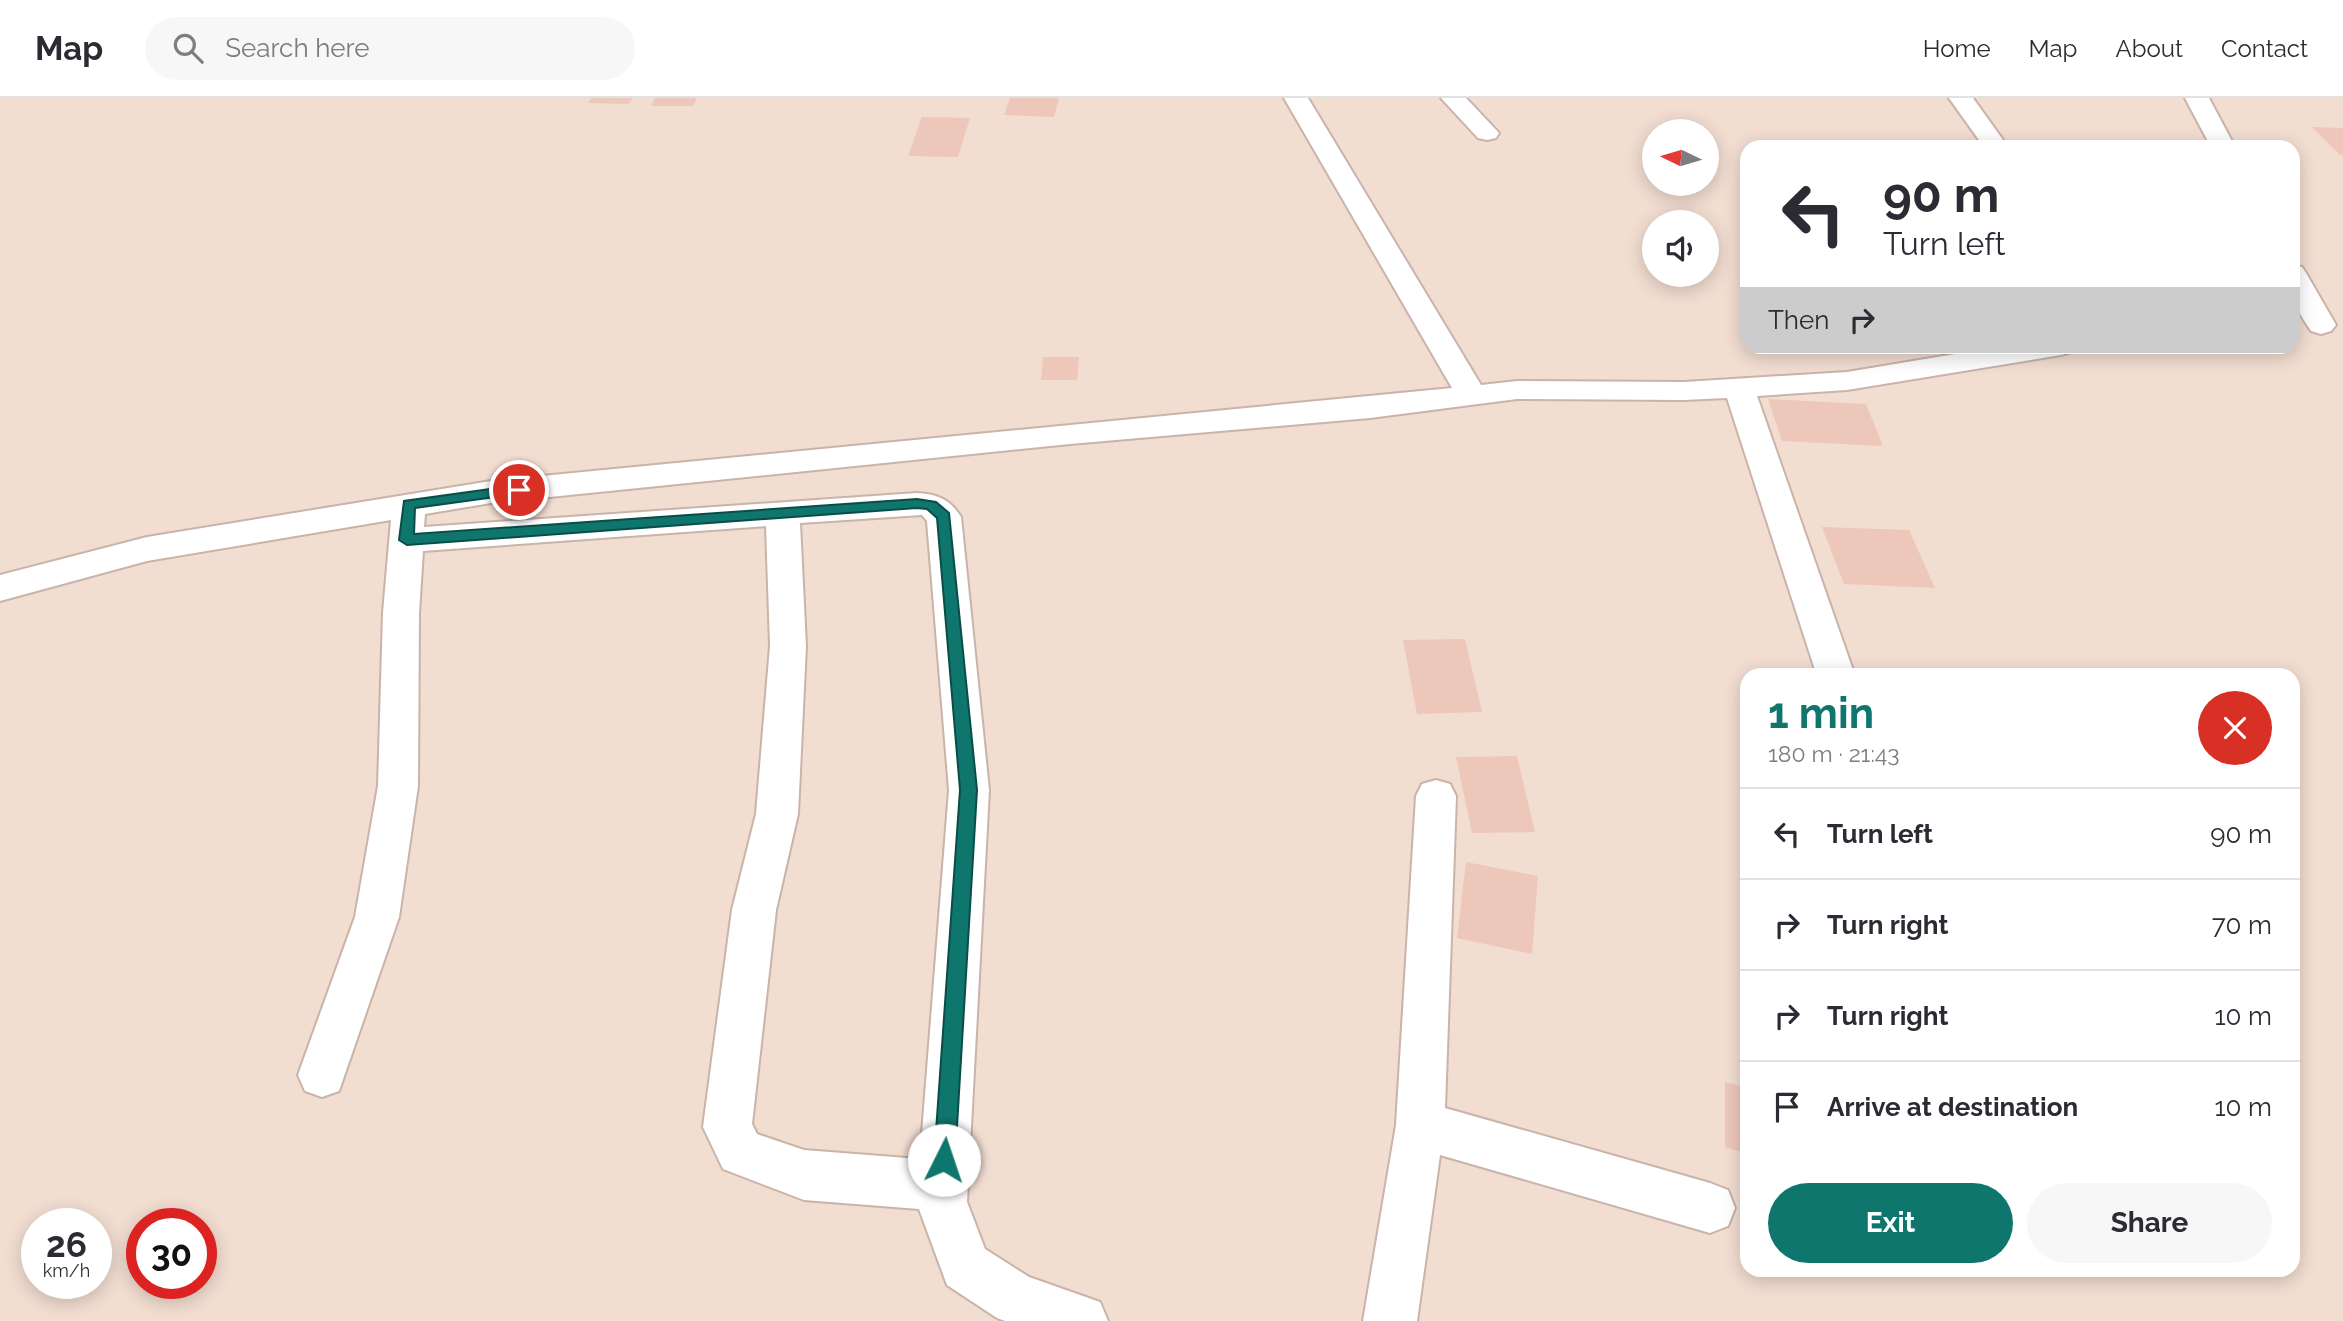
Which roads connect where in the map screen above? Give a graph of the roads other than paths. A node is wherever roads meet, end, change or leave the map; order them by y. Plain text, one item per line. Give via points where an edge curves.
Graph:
1 (1296, 98) edge
2 (1453, 98) edge
3 (1961, 98) edge
4 (2197, 98) edge
5 (1488, 134) dead end
6 (1991, 140) edge
7 (2219, 140) edge
8 (2300, 288) edge
9 (2319, 325) edge
10 (2012, 354) edge
11 (1739, 388) junction
12 (1472, 396) junction
13 (783, 514) junction
14 (408, 522) junction
15 (0, 588) edge
16 (1833, 668) edge
17 (1436, 796) dead end
18 (322, 1075) dead end
19 (1420, 1125) junction
20 (943, 1186) junction
21 (1710, 1208) dead end
22 (1081, 1321) edge
23 (1390, 1321) edge

1 - 12 street
2 - 5 street
3 - 6 street
4 - 7 street
8 - 9 street
10 - 11 street via 1847,381
11 - 12 street via 1517,390
11 - 16 street
12 - 14 street via 491,492
13 - 14 street
13 - 20 street via 917,504 931,505 944,517 969,790
13 - 20 street via 788,646 777,814 754,911 727,1127 740,1152 804,1175
14 - 15 street via 147,549
14 - 18 street via 401,613 398,786 390,839 377,917
17 - 19 street
19 - 21 street
19 - 23 street
20 - 22 street via 942,1202 965,1267 1016,1299

